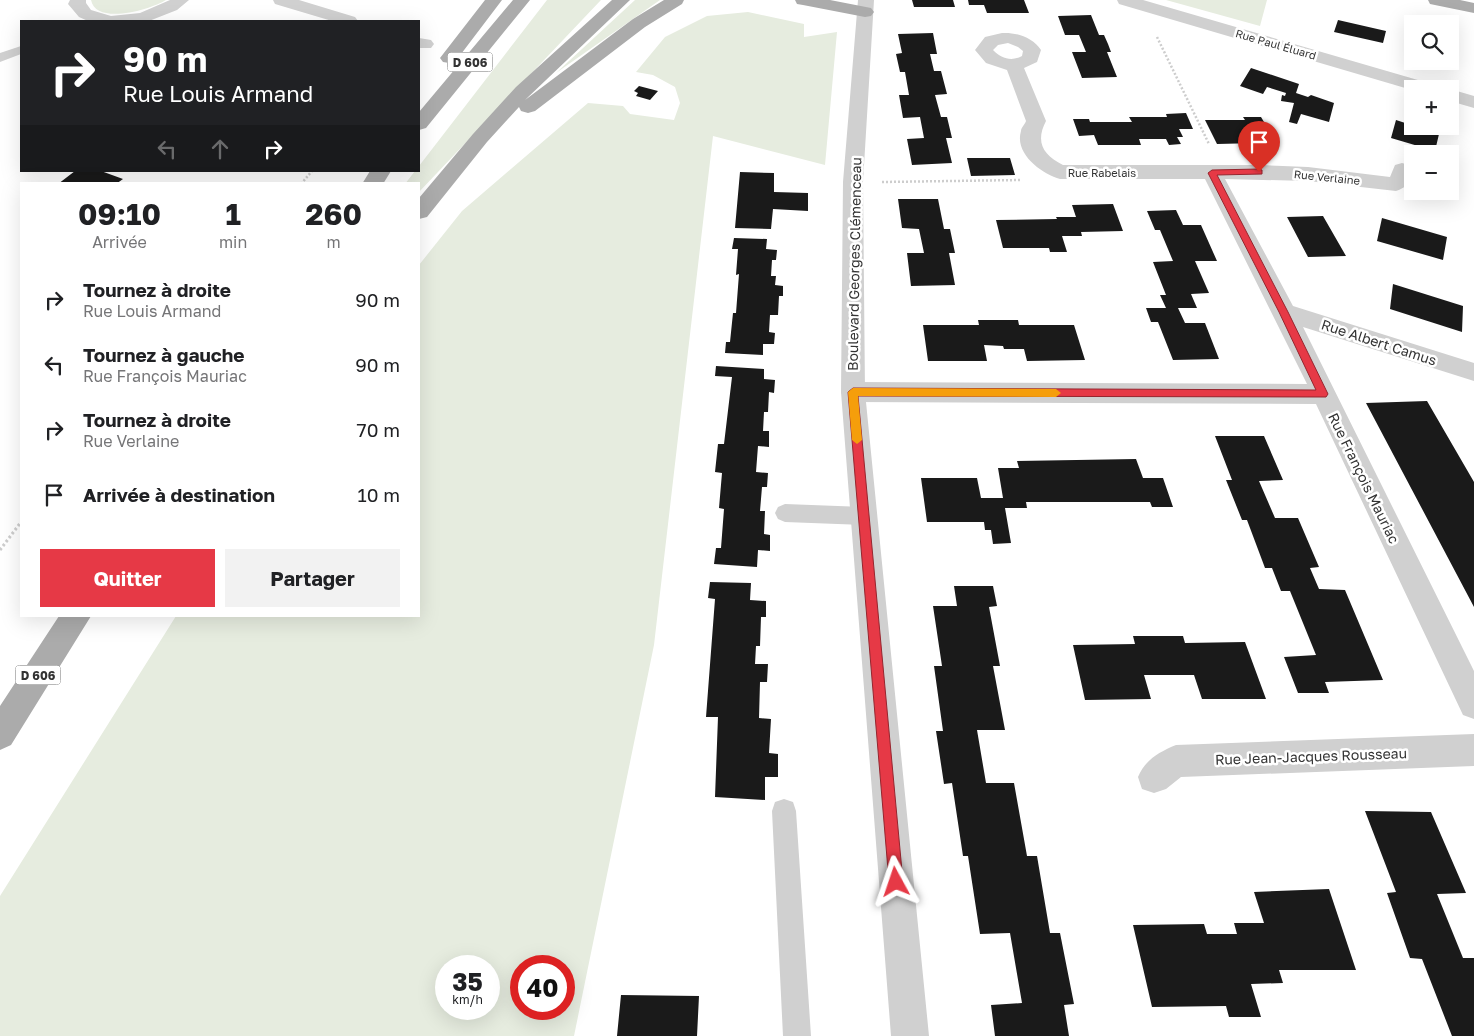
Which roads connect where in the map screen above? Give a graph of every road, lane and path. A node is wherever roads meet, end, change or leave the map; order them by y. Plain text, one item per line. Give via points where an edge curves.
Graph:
1 (78, 0) edge
2 (181, 0) edge
3 (281, 0) edge
4 (494, 0) edge
5 (522, 0) edge
6 (622, 0) edge
7 (676, 0) edge
8 (803, 0) edge
9 (1125, 0) edge
10 (1436, 0) edge
11 (866, 6) edge
12 (1474, 8) edge
13 (106, 20) edge
14 (124, 20) edge
15 (346, 20) edge
16 (1156, 34) dead end
17 (20, 50) edge
18 (0, 58) edge
19 (1014, 65) dead end
20 (436, 75) dead end
21 (1404, 82) edge
22 (1459, 98) edge
23 (1474, 102) edge
24 (420, 123) edge
25 (480, 138) junction
26 (1402, 170) dead end
27 (311, 172) edge
28 (1212, 173) junction
29 (1022, 180) dead end
30 (304, 182) edge
31 (874, 182) dead end
32 (420, 211) edge
33 (1284, 312) junction
34 (1474, 372) edge
35 (853, 392) junction
36 (1323, 394) junction
37 (784, 513) dead end
38 (864, 516) junction
39 (20, 523) edge
40 (0, 550) edge
41 (75, 617) edge
42 (1474, 704) edge
43 (0, 734) edge
44 (1474, 750) edge
45 (1154, 777) dead end
46 (784, 811) dead end
47 (797, 1036) edge
48 (910, 1036) edge

1 - 13 street via 81,12 90,18
2 - 14 street via 162,12
3 - 15 street
4 - 20 main road
5 - 24 main road, D 606
6 - 25 main road via 523,91
7 - 25 main road via 639,23 539,100
8 - 11 main road
9 - 21 street, Rue Paul Éluard
10 - 12 main road
11 - 35 street, Boulevard Georges Clémenceau via 853,182
16 - 28 path via 1219,164
17 - 18 lane
19 - 28 street, Rue Rabelais via 1036,121 1030,132 1036,157 1052,169 1060,172
22 - 23 street
25 - 32 main road
26 - 28 street, Rue Verlaine via 1396,184 1308,174
27 - 30 path
28 - 33 street, Rue François Mauriac
29 - 31 path
33 - 34 street, Rue Albert Camus
33 - 36 street, Rue François Mauriac
35 - 36 street
35 - 38 street, Boulevard Georges Clémenceau
36 - 42 street, Rue François Mauriac
37 - 38 lane
38 - 48 street, Boulevard Georges Clémenceau
39 - 40 path
41 - 43 main road, D 606
44 - 45 street, Rue Jean-Jacques Rousseau via 1176,761
46 - 47 lane

